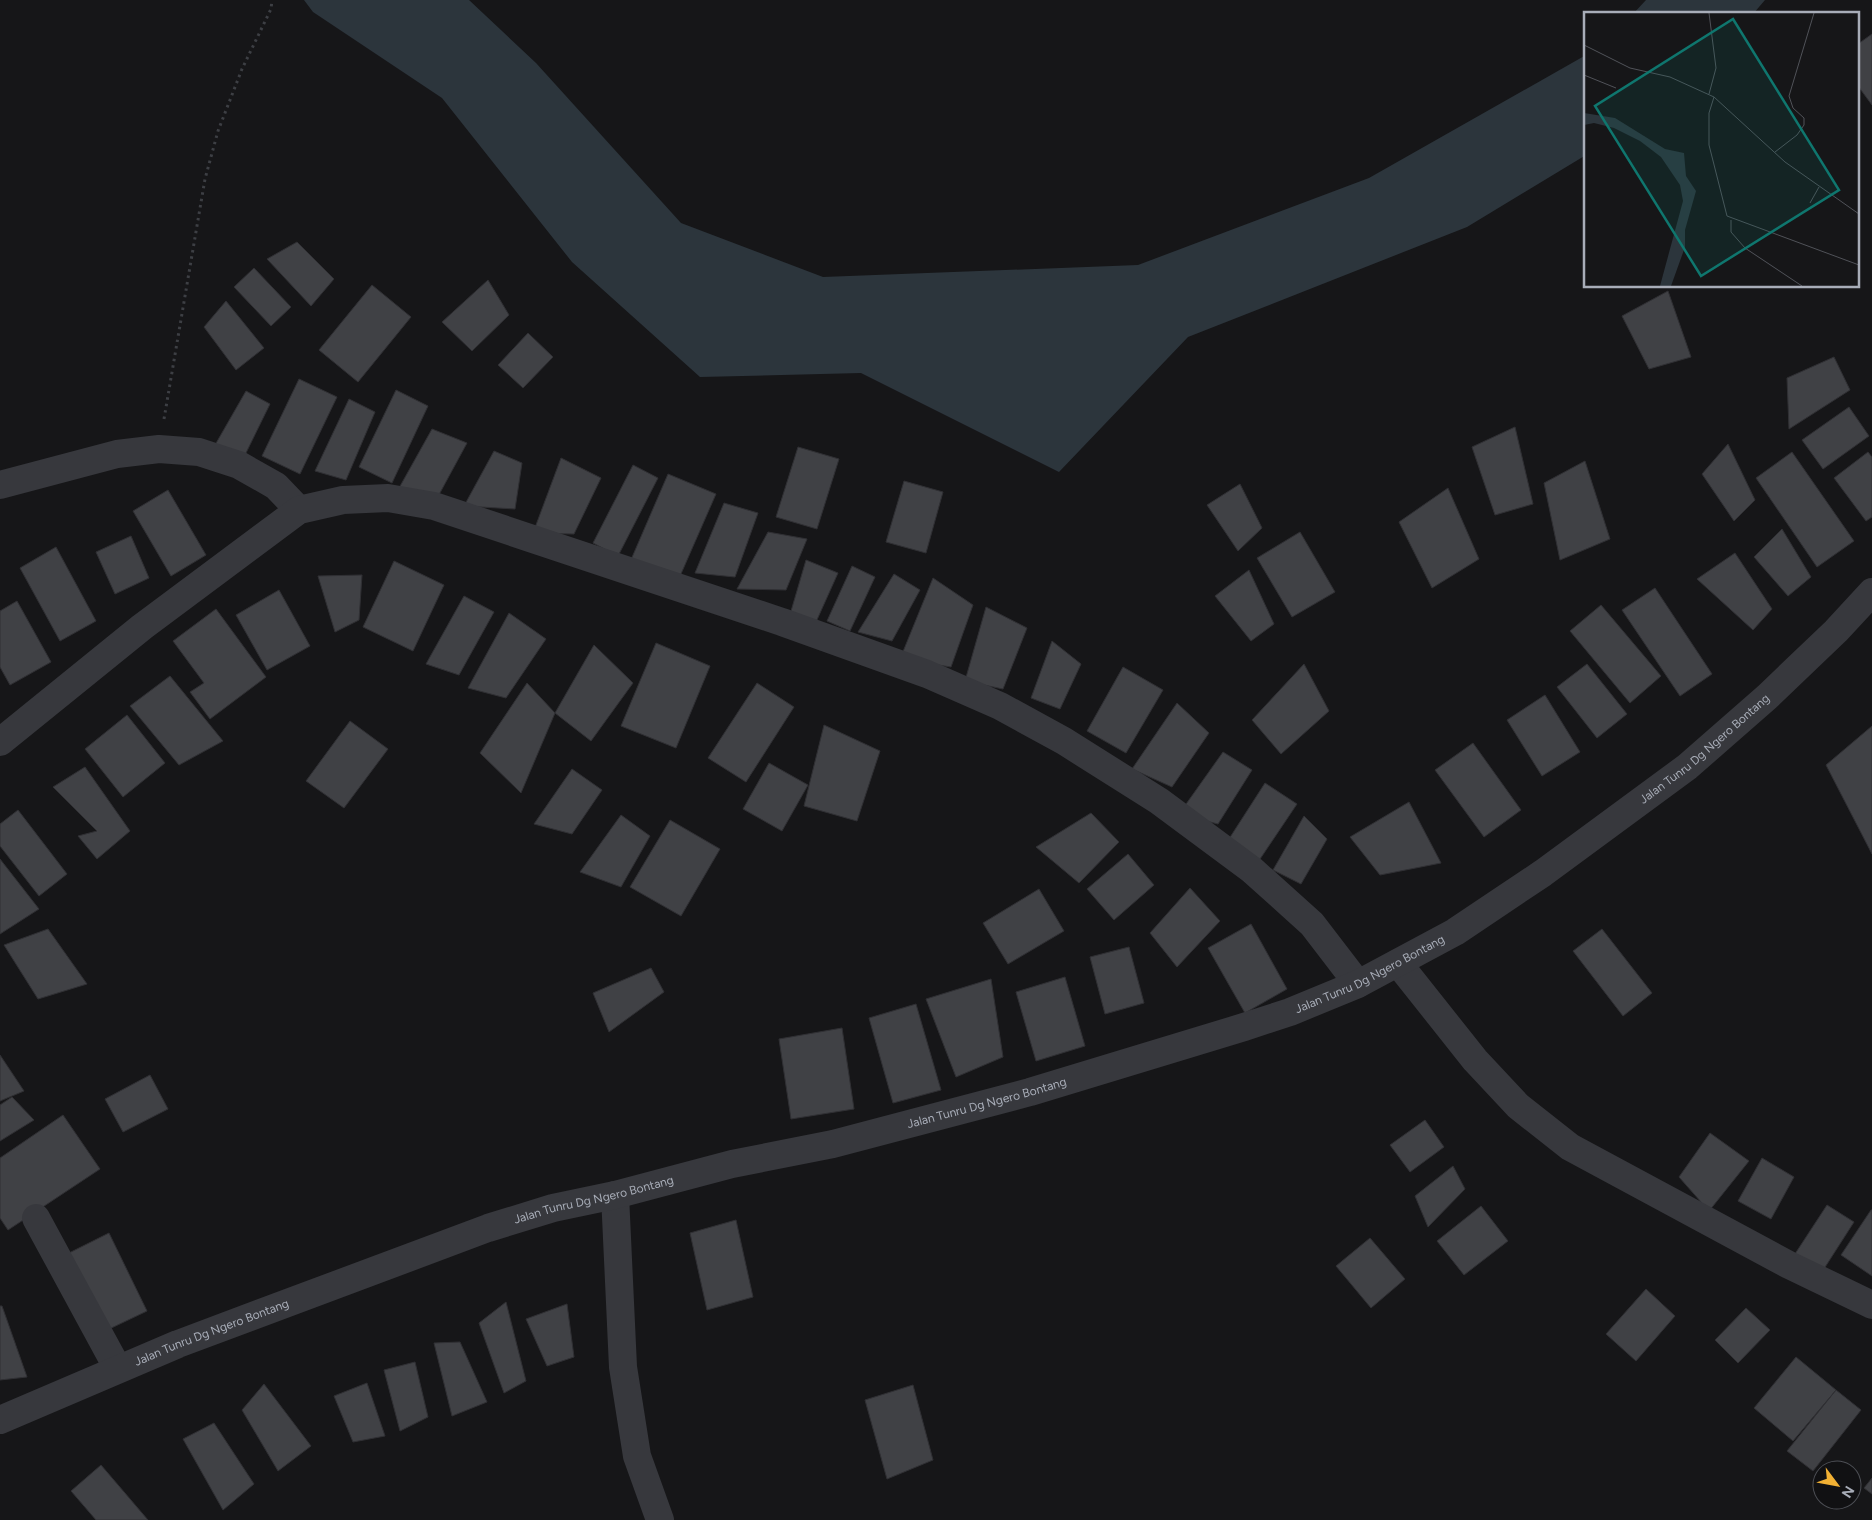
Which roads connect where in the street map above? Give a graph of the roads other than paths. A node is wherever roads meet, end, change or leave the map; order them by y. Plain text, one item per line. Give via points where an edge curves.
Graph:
1 (0, 485) edge
2 (299, 510) junction
3 (1872, 592) edge
4 (0, 742) edge
5 (1398, 964) junction
6 (1358, 984) junction
7 (615, 1195) junction
8 (36, 1218) dead end
9 (1872, 1304) edge
10 (118, 1369) junction
11 (0, 1420) edge
12 (660, 1520) edge

1 - 2 street via 117,454 159,449 199,452 239,464 276,486
2 - 4 street via 142,627
2 - 6 street via 343,500 388,498 434,506 782,622 928,674 1000,706 1064,741 1160,801 1252,870 1312,924
3 - 5 street, Jalan Tunru Dg Ngero Bontang via 1768,697 1687,766 1543,874 1455,932
5 - 6 street, Jalan Tunru Dg Ngero Bontang
5 - 9 street via 1474,1060 1518,1106 1570,1147 1788,1265
6 - 7 street, Jalan Tunru Dg Ngero Bontang via 1290,1012 1030,1092 833,1144 732,1164
7 - 10 street, Jalan Tunru Dg Ngero Bontang via 553,1208 488,1228
7 - 12 street via 624,1367 637,1456
8 - 10 street
10 - 11 street, Jalan Tunru Dg Ngero Bontang

